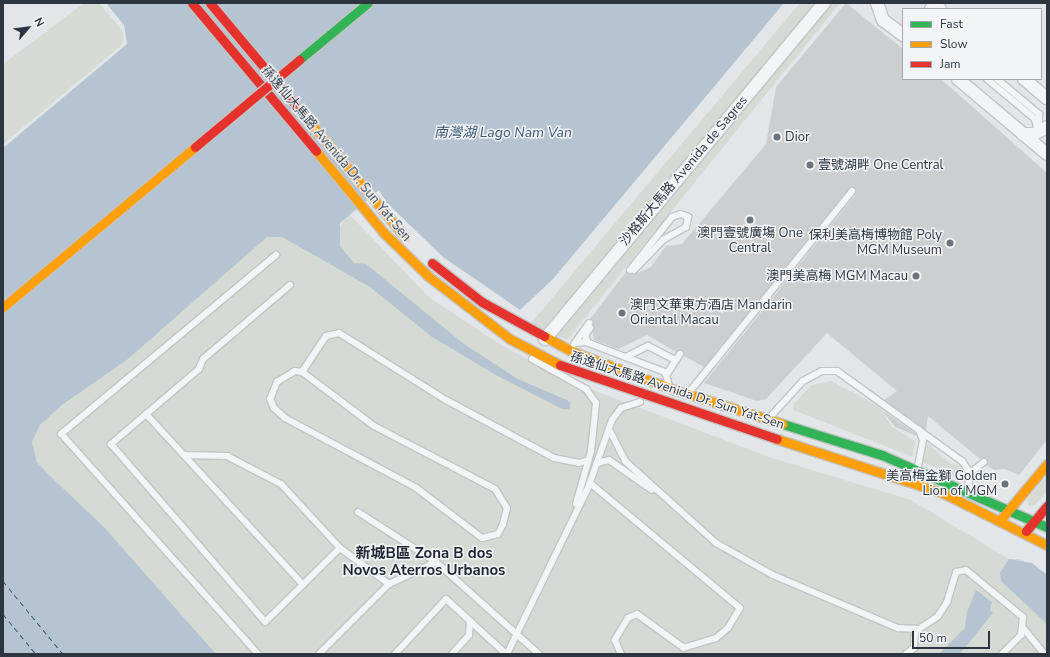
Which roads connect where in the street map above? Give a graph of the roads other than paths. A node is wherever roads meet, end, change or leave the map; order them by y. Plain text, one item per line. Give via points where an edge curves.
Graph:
1 (192, 3) edge
2 (210, 3) edge
3 (368, 3) edge
4 (824, 3) edge
5 (877, 3) edge
6 (902, 34) edge
7 (959, 80) edge
8 (988, 80) edge
9 (999, 80) edge
10 (1025, 80) edge
11 (1047, 98) edge
12 (1043, 130) edge
13 (1023, 134) junction
14 (1047, 154) edge
15 (852, 191) dead end
16 (409, 241) dead end
17 (276, 255) dead end
18 (426, 258) dead end
19 (632, 270) joint
20 (290, 285) dead end
21 (3, 307) edge
22 (545, 339) junction
23 (588, 343) junction
24 (520, 345) junction
25 (573, 347) junction
26 (680, 354) dead end
27 (626, 357) junction
28 (676, 360) junction
29 (302, 372) junction
30 (667, 374) junction
31 (598, 381) junction
32 (702, 381) junction
33 (672, 389) junction
34 (685, 393) junction
35 (708, 401) junction
36 (146, 414) junction
37 (768, 419) junction
38 (736, 426) junction
39 (918, 428) junction
40 (609, 430) junction
41 (592, 445) junction
42 (184, 455) junction
43 (600, 456) junction
44 (589, 460) junction
45 (609, 460) junction
46 (984, 462) dead end
47 (597, 464) junction
48 (1047, 464) edge
49 (919, 470) junction
50 (968, 474) junction
51 (590, 483) junction
52 (971, 491) junction
53 (656, 492) junction
54 (1047, 506) edge
55 (1010, 508) junction
56 (358, 512) dead end
57 (572, 519) junction
58 (1000, 520) junction
59 (1035, 520) junction
60 (1047, 527) edge
61 (1025, 532) junction
62 (1047, 546) edge
63 (340, 548) junction
64 (436, 562) junction
65 (389, 584) junction
66 (303, 585) junction
67 (470, 620) junction
68 (1024, 629) junction
69 (915, 630) junction
70 (484, 633) junction
71 (517, 634) junction
72 (469, 635) junction
73 (1006, 653) edge
74 (258, 654) edge
75 (319, 654) edge
76 (395, 654) edge
77 (452, 654) edge
78 (507, 654) edge
79 (539, 654) edge
80 (620, 654) edge
81 (906, 654) edge
82 (1044, 654) edge

1 - 24 main road, 孫逸仙大馬路 Avenida Dr. Sun Yat-Sen via 364,211 428,276
2 - 16 main road, 孫逸仙大馬路 Avenida Dr. Sun Yat-Sen
3 - 21 main road, bridge
4 - 22 street, 沙格斯大馬路 Avenida de Sagres
5 - 6 street via 882,20
7 - 13 street
8 - 12 lane via 1035,119
9 - 12 lane via 1039,114
10 - 11 street
12 - 13 street
13 - 14 street
15 - 32 lane
17 - 74 lane via 61,434
18 - 22 main road, 孫逸仙大馬路 Avenida Dr. Sun Yat-Sen via 482,302
19 - 19 lane via 672,217 681,214 688,217 686,226 663,240
20 - 36 lane via 203,359 199,368
22 - 25 main road, 孫逸仙大馬路 Avenida Dr. Sun Yat-Sen
23 - 25 lane
23 - 25 lane via 585,336 590,326
23 - 27 lane
24 - 31 main road, 孫逸仙大馬路 Avenida Dr. Sun Yat-Sen
24 - 41 lane via 536,363 592,396 597,413
25 - 31 main road via 575,364
25 - 33 main road, 孫逸仙大馬路 Avenida Dr. Sun Yat-Sen
26 - 28 lane
27 - 28 lane via 648,346
27 - 30 lane
28 - 30 lane
29 - 29 lane via 374,426 495,488 507,508 498,534 482,538 447,508 415,487 285,418 274,408 272,389 287,375
29 - 44 lane via 326,336 339,333 446,400 554,458 579,463
30 - 33 lane
31 - 38 main road, 孫逸仙大馬路 Avenida Dr. Sun Yat-Sen
32 - 34 lane
32 - 35 lane via 701,391
33 - 34 main road, 孫逸仙大馬路 Avenida Dr. Sun Yat-Sen
34 - 35 main road, 孫逸仙大馬路 Avenida Dr. Sun Yat-Sen
35 - 37 main road, 孫逸仙大馬路 Avenida Dr. Sun Yat-Sen
36 - 42 lane
36 - 66 lane via 111,444 265,622
37 - 39 lane via 803,381 827,370 844,374
37 - 49 main road, 孫逸仙大馬路 Avenida Dr. Sun Yat-Sen
38 - 40 lane via 714,426 636,402 621,408
38 - 58 main road, 孫逸仙大馬路 Avenida Dr. Sun Yat-Sen via 944,493
39 - 49 lane via 923,440 916,461
39 - 50 lane via 962,461
40 - 43 lane
40 - 53 lane via 622,458
41 - 43 lane
41 - 44 lane
42 - 63 lane via 227,456 281,484
42 - 66 lane
43 - 45 lane
43 - 47 lane
44 - 57 lane
45 - 47 lane
45 - 53 lane
46 - 50 lane
47 - 51 lane
48 - 55 main road
49 - 52 main road, 孫逸仙大馬路 Avenida Dr. Sun Yat-Sen
50 - 52 lane
51 - 57 lane
51 - 80 lane via 740,608 728,628 716,638 684,648 637,614 628,618 615,640
52 - 55 main road, 孫逸仙大馬路 Avenida Dr. Sun Yat-Sen
53 - 69 lane via 716,543 773,575 894,626
54 - 59 main road
55 - 58 main road
55 - 59 main road, 孫逸仙大馬路 Avenida Dr. Sun Yat-Sen
56 - 64 lane
57 - 71 lane
58 - 61 main road, 孫逸仙大馬路 Avenida Dr. Sun Yat-Sen
59 - 60 main road, 孫逸仙大馬路 Avenida Dr. Sun Yat-Sen
59 - 61 main road
61 - 62 main road, 孫逸仙大馬路 Avenida Dr. Sun Yat-Sen
63 - 65 lane
63 - 66 lane
64 - 65 lane
64 - 71 lane
65 - 75 lane
67 - 70 lane
67 - 72 lane
67 - 76 lane via 446,599
68 - 69 lane via 1023,617 1016,608 970,573 958,570 944,609
68 - 73 lane
68 - 82 lane
69 - 81 lane via 914,648
70 - 72 lane
70 - 78 lane
71 - 78 lane
71 - 79 lane
72 - 77 lane

